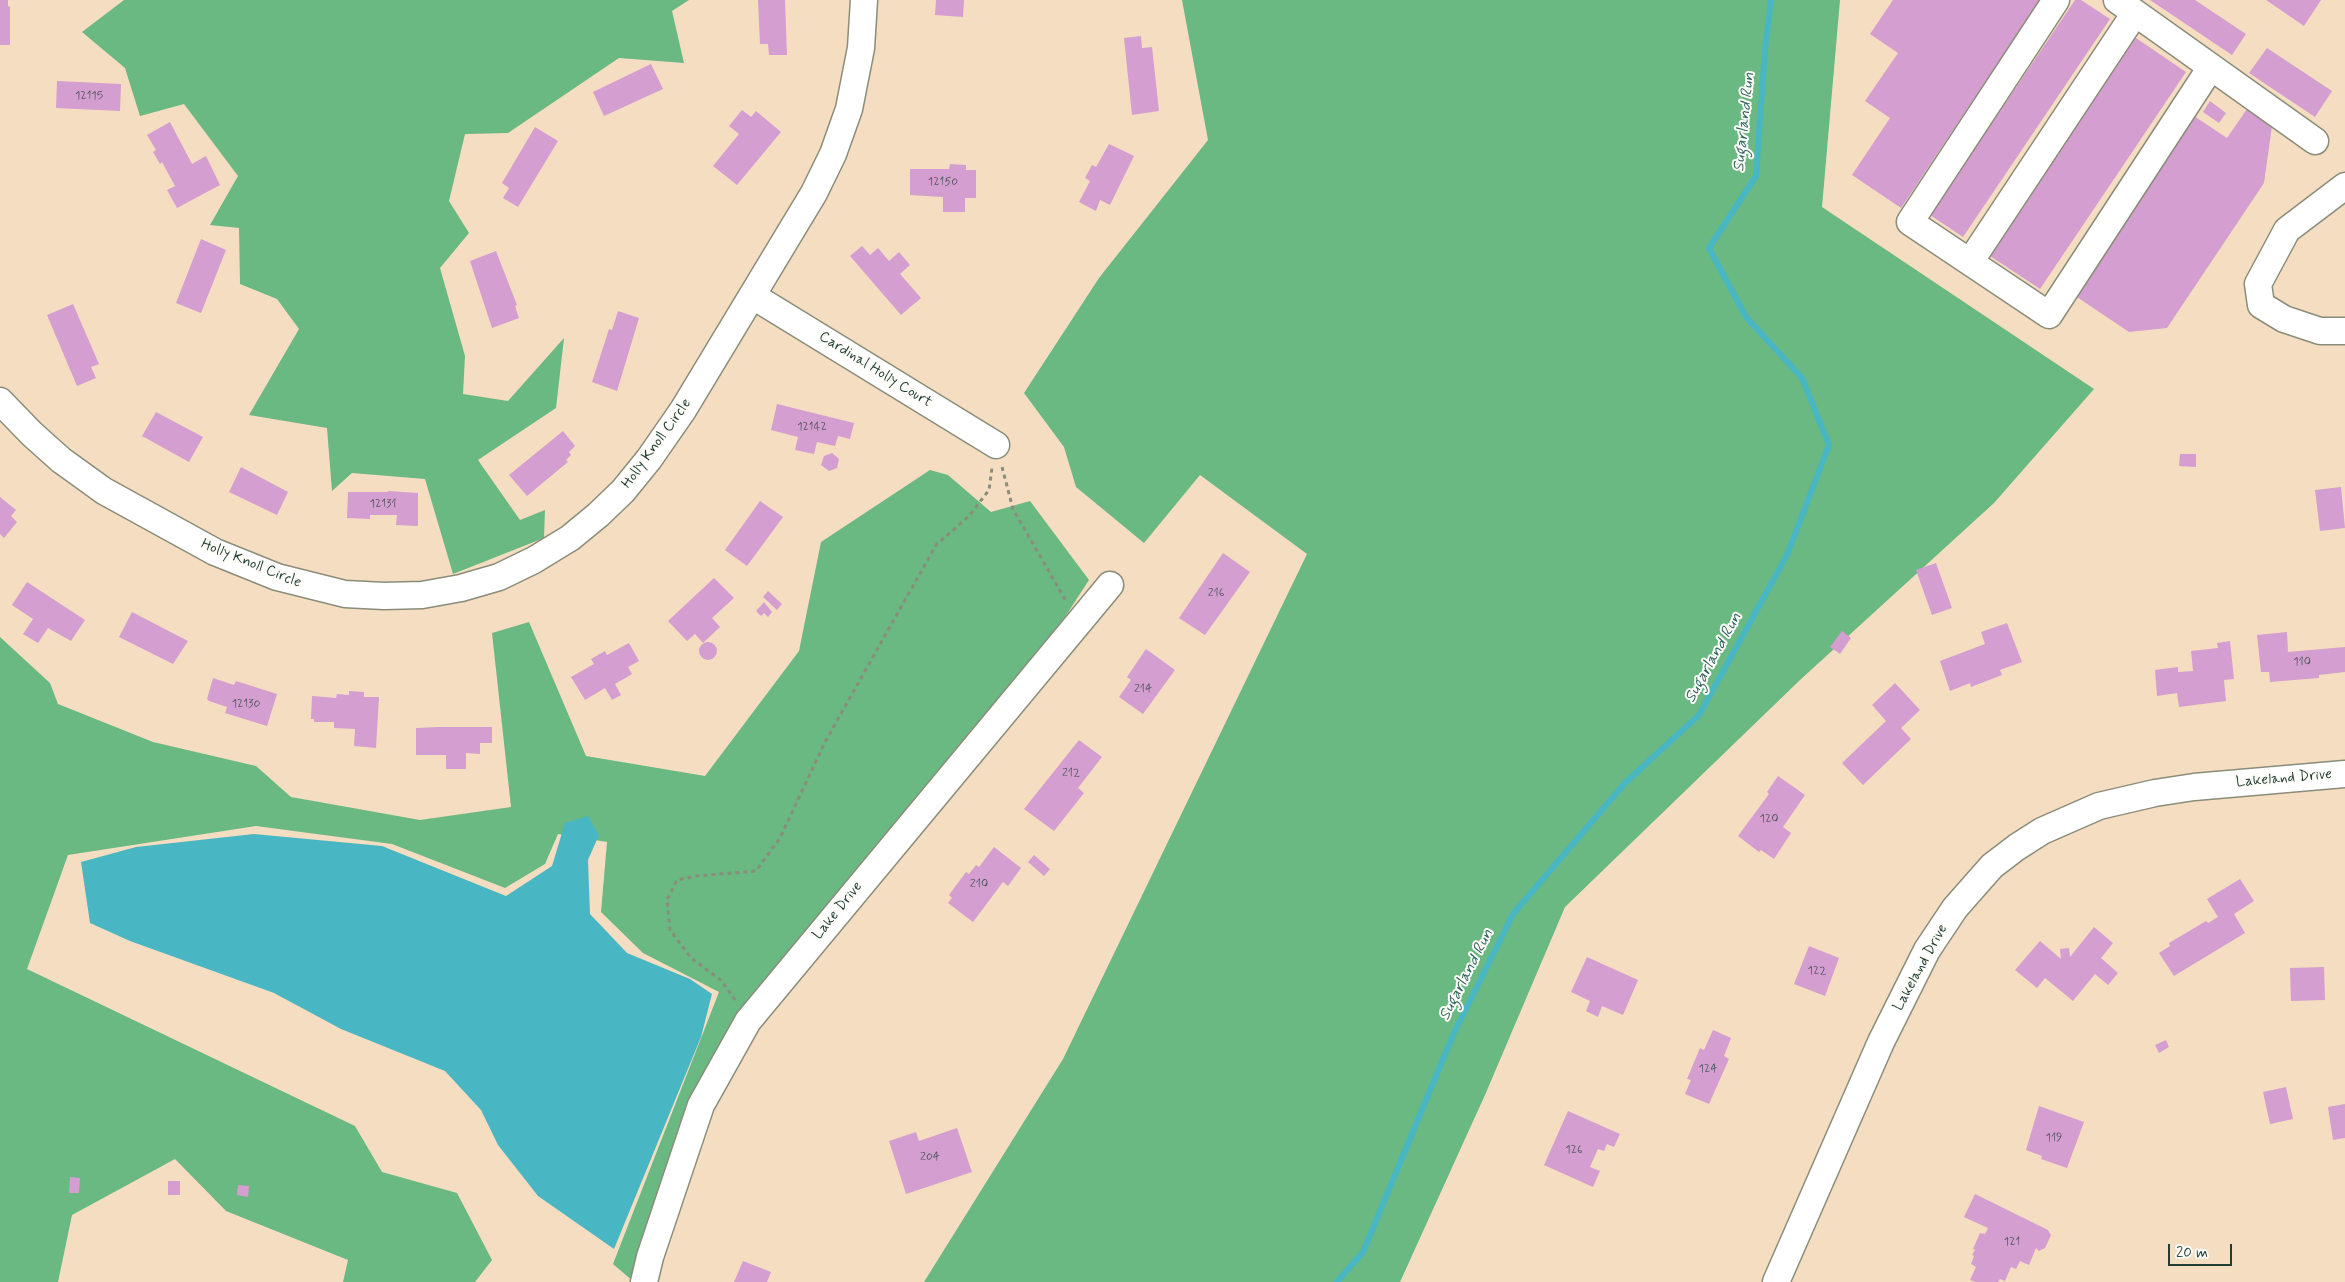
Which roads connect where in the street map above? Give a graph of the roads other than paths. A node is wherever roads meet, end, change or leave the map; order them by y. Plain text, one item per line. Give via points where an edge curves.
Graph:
1 (864, 0) edge
2 (2056, 0) edge
3 (2126, 6) edge
4 (2210, 67) junction
5 (2315, 140) dead end
6 (2345, 186) edge
7 (1970, 262) junction
8 (753, 296) junction
9 (2345, 331) edge
10 (0, 401) edge
11 (996, 445) road end
12 (1110, 584) dead end
13 (2345, 774) edge
14 (644, 1282) edge
15 (1776, 1282) edge

1 - 8 street, Holly Knoll Circle via 861,48 849,108 833,154 814,193
2 - 7 street via 1910,222
3 - 4 street
3 - 7 street
4 - 5 street
4 - 7 street via 2049,315
6 - 9 street via 2287,230 2258,284 2261,305 2284,319 2320,331
8 - 10 street, Holly Knoll Circle via 649,459 623,492 598,515 570,538 499,577 422,595 344,594 277,577 215,552 104,491 61,460
8 - 11 street, Cardinal Holly Court
12 - 14 street, Lake Drive via 748,1021 701,1105
13 - 15 street, Lakeland Drive via 2155,793 2099,806 2042,831 1992,866 1955,908 1927,950 1881,1042

